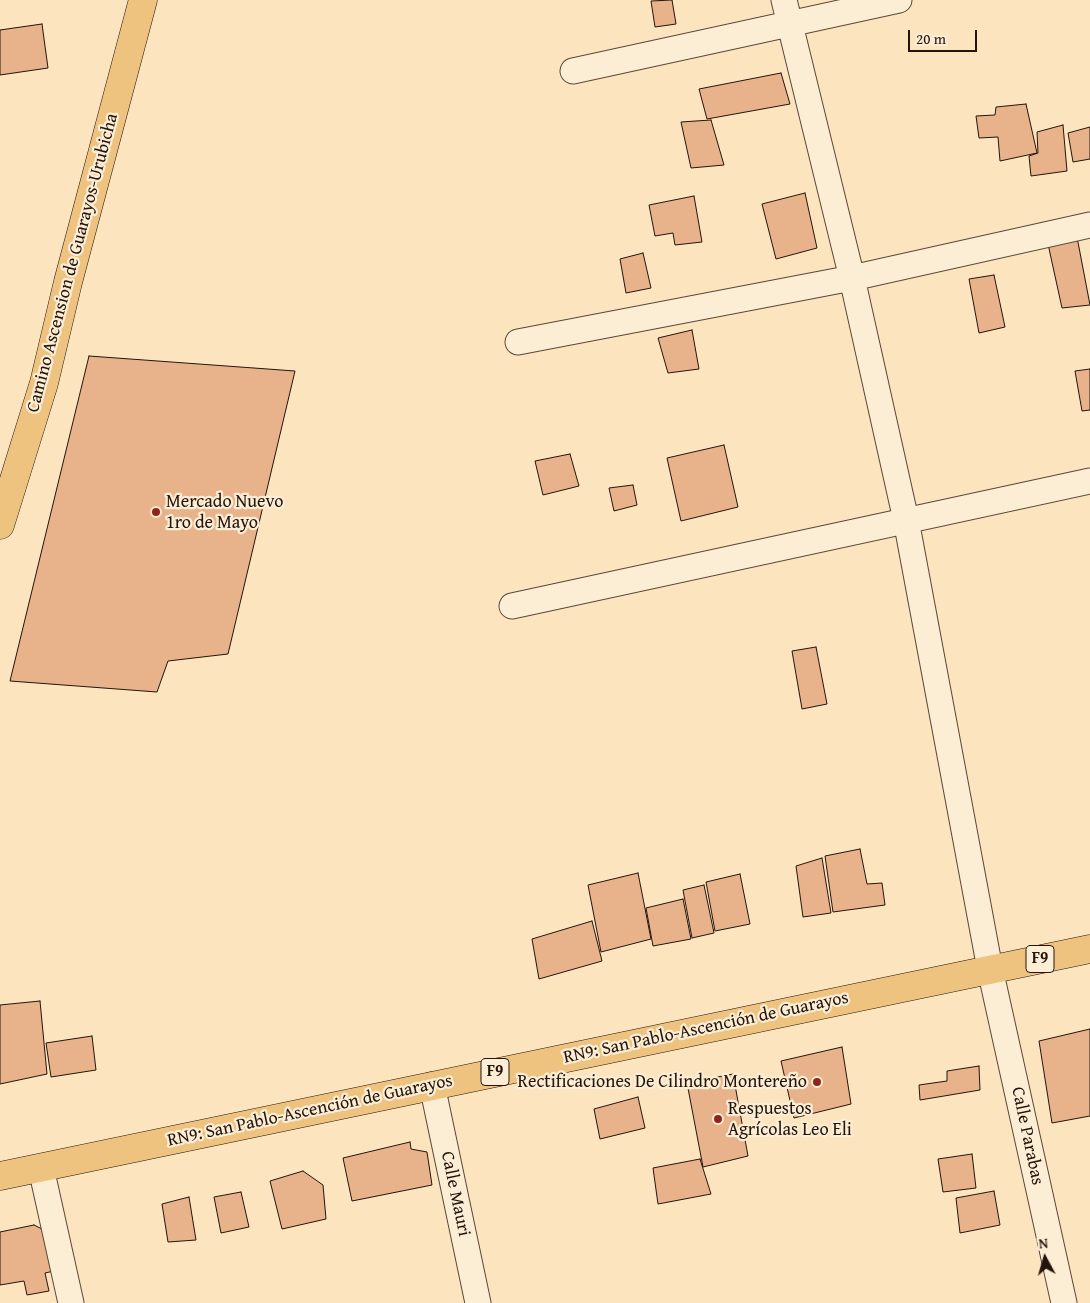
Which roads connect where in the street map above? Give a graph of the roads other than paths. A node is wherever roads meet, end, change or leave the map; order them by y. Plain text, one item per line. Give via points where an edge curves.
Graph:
1 (142, 0) edge
2 (784, 0) edge
3 (899, 0) edge
4 (790, 24) junction
5 (573, 71) dead end
6 (1090, 225) edge
7 (852, 278) junction
8 (518, 342) dead end
9 (1090, 481) edge
10 (906, 520) junction
11 (0, 525) edge
12 (512, 606) dead end
13 (1090, 949) edge
14 (990, 970) junction
15 (432, 1085) junction
16 (41, 1168) junction
17 (0, 1176) edge
18 (72, 1303) edge
19 (478, 1303) edge
20 (1064, 1303) edge

1 - 11 main road, Camino Ascension de Guarayos-Urubicha via 44,383
2 - 4 street, Calle Parabas
3 - 4 street
4 - 5 street
4 - 7 street, Calle Parabas
6 - 7 street
7 - 8 street
7 - 10 street, Calle Parabas
9 - 10 street
10 - 12 street
10 - 14 street, Calle Parabas
13 - 14 main road, RN9: San Pablo-Ascención de Guarayos / F9
14 - 15 main road, RN9: San Pablo-Ascención de Guarayos / F9
14 - 20 street, Calle Parabas
15 - 16 main road, RN9: San Pablo-Ascención de Guarayos / F9
15 - 19 street, Calle Mauri
16 - 17 main road, RN9: San Pablo-Ascención de Guarayos / F9
16 - 18 street

